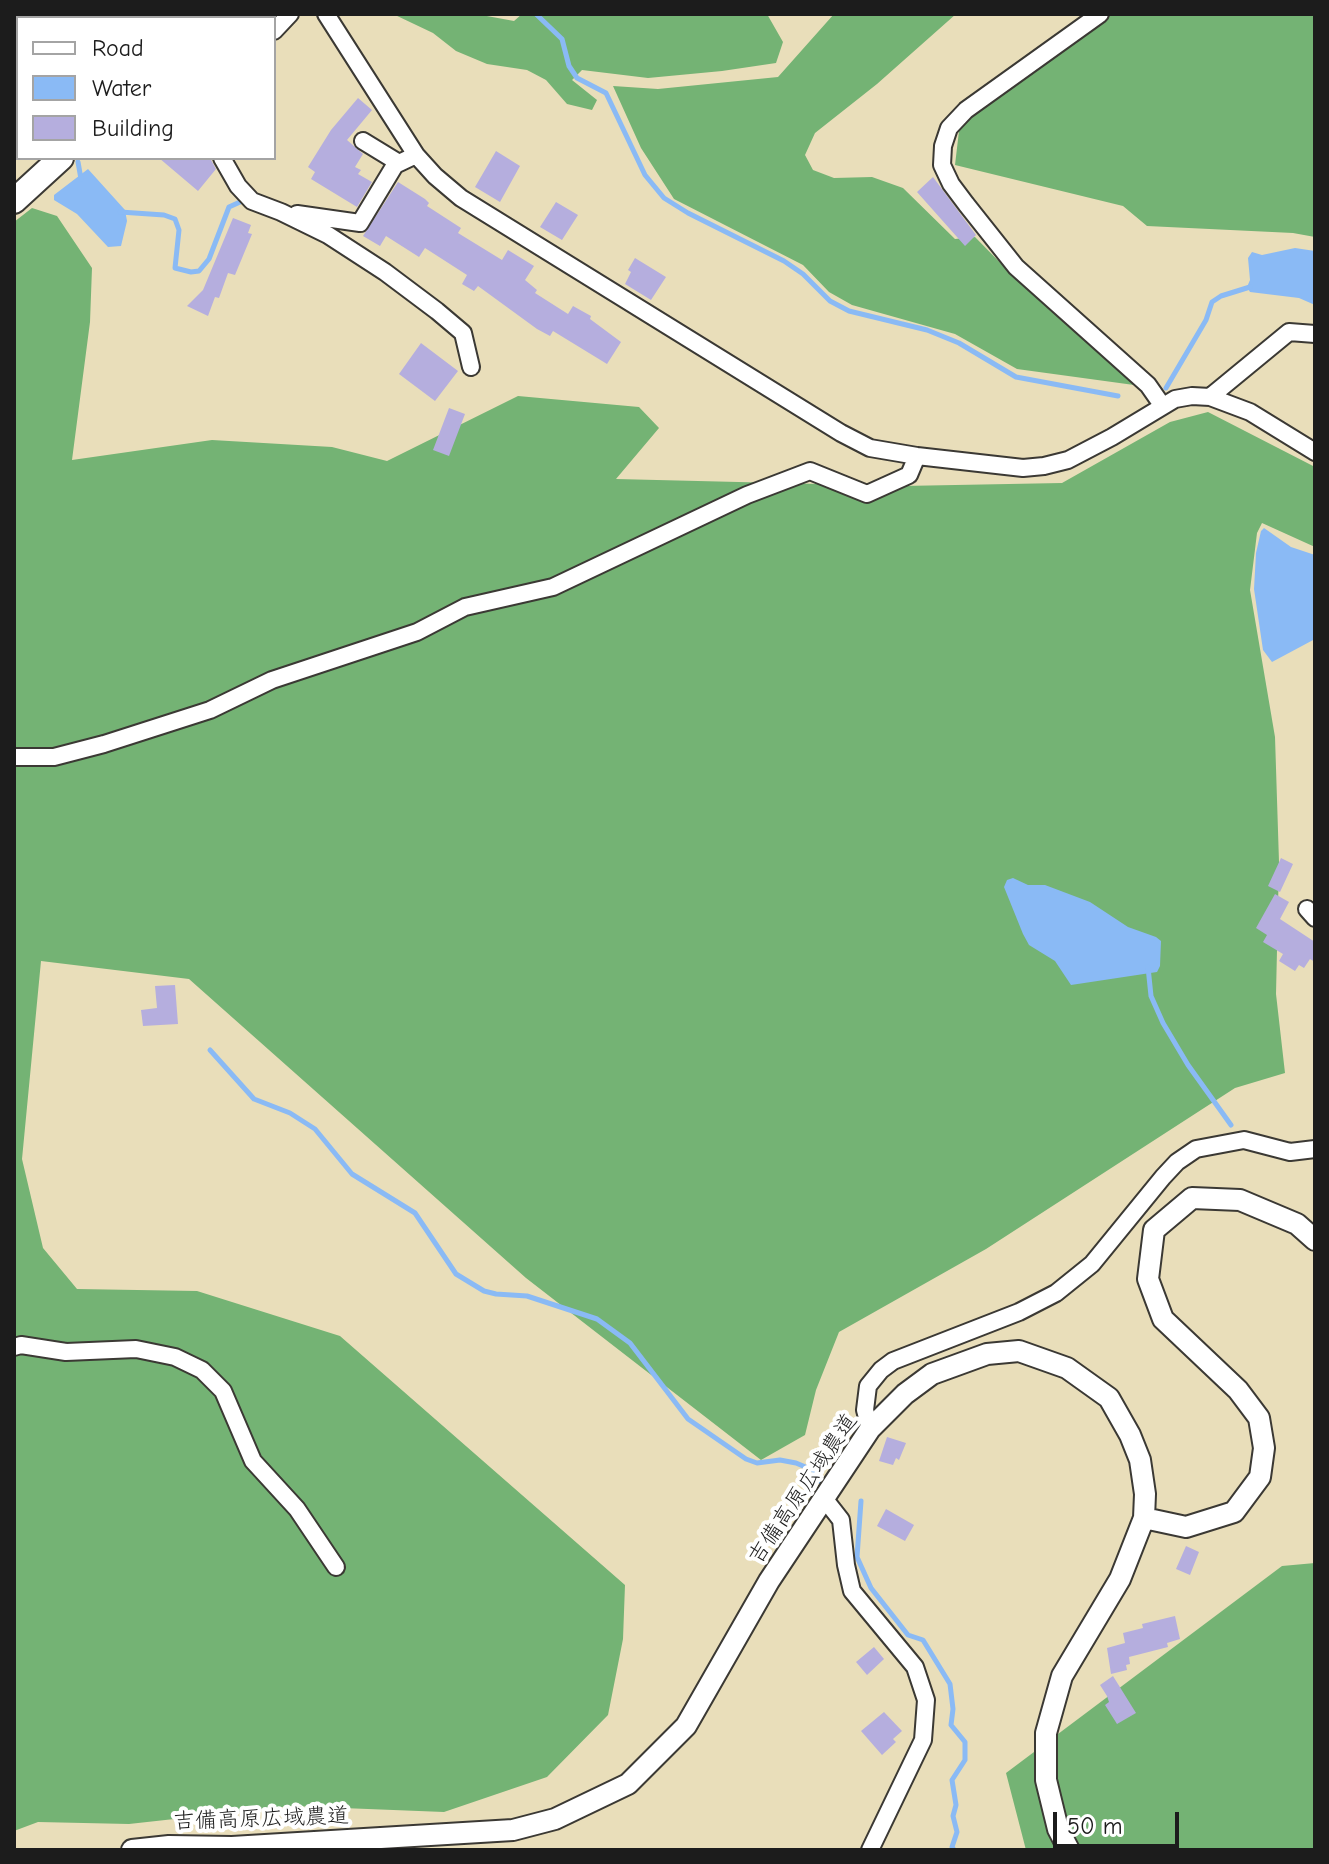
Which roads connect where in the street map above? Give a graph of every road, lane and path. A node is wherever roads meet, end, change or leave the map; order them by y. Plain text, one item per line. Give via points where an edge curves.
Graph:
1 (290, 14) edge
2 (326, 14) edge
3 (1100, 14) edge
4 (276, 29) edge
5 (363, 141) dead end
6 (416, 155) junction
7 (59, 160) edge
8 (223, 160) edge
9 (399, 163) junction
10 (14, 201) edge
11 (281, 212) junction
12 (1315, 334) edge
13 (471, 367) dead end
14 (1210, 397) junction
15 (1162, 405) junction
16 (1315, 452) edge
17 (917, 456) junction
18 (14, 757) edge
19 (1315, 1149) edge
20 (1315, 1240) edge
21 (14, 1347) edge
22 (870, 1429) junction
23 (823, 1497) junction
24 (1144, 1518) junction
25 (336, 1567) dead end
26 (232, 1848) edge
27 (132, 1850) edge
28 (870, 1850) edge
29 (1069, 1850) edge

1 - 4 street
2 - 6 street
3 - 15 street via 966,110 949,128 942,165 1016,267 1148,385
5 - 9 street
6 - 9 street
6 - 17 street via 461,198 841,433 870,448
7 - 10 main road
8 - 11 street via 252,201
9 - 11 street via 360,223
11 - 13 street via 328,235 437,311 463,333
12 - 14 street via 1289,332
14 - 15 street
14 - 16 street via 1250,412
15 - 17 street via 1068,460 1044,466
17 - 18 street via 909,475 867,494 810,471 747,495 553,587 465,607 417,632 104,744 54,757
19 - 22 street via 1290,1152 1244,1140 1196,1149 1170,1170 1092,1264 1056,1293 881,1370 868,1386 865,1410
20 - 24 street via 1297,1224 1240,1200 1192,1198 1154,1230 1148,1279 1163,1319 1238,1390 1259,1418 1264,1448 1260,1477 1234,1512 1186,1527
21 - 25 street via 66,1352 136,1349 175,1357 202,1370 223,1391 253,1461 297,1509
22 - 23 street, 吉備高原広域農道
22 - 24 street, 吉備高原広域農道 via 932,1374 987,1354 1019,1351 1067,1368 1109,1398 1140,1460
23 - 26 street, 吉備高原広域農道 via 686,1726 628,1784 555,1819 513,1830
23 - 28 street via 841,1520 852,1591 915,1667 926,1700 923,1740
24 - 29 street, 吉備高原広域農道 via 1120,1579 1062,1676 1046,1733 1046,1780
26 - 27 street, 吉備高原広域農道

